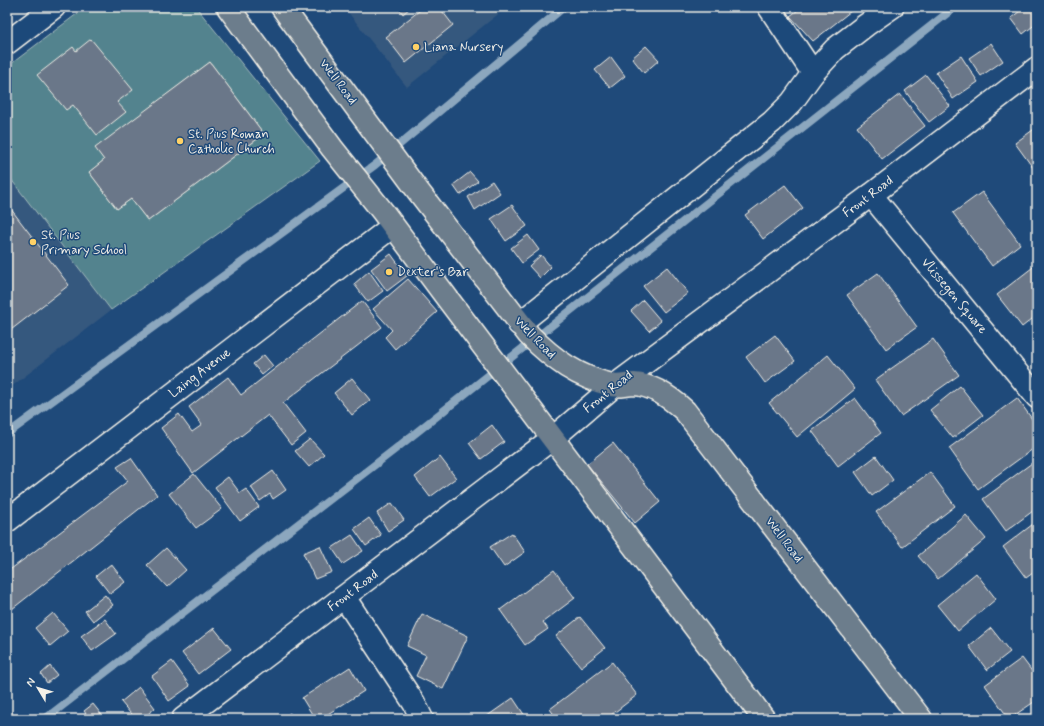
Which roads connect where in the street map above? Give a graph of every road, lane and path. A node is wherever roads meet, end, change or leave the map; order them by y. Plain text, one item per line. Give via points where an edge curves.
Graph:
1 (54, 7) edge
2 (228, 7) edge
3 (282, 7) edge
4 (892, 7) edge
5 (778, 10) edge
6 (7, 43) edge
7 (1037, 68) edge
8 (813, 73) junction
9 (871, 195) junction
10 (388, 219) junction
11 (519, 324) junction
12 (614, 386) junction
13 (1037, 397) edge
14 (553, 438) junction
15 (7, 521) edge
16 (344, 598) junction
17 (183, 719) edge
18 (422, 719) edge
19 (764, 719) edge
20 (921, 719) edge

1 - 6 street
2 - 10 main road
3 - 11 main road, Well Road
4 - 8 street via 835,49
5 - 8 street
7 - 9 street, Front Road
8 - 11 street via 792,102 772,122
9 - 12 street, Front Road
9 - 13 street, Vlissegen Square
10 - 14 main road
10 - 15 street, Laing Avenue
11 - 12 main road, Well Road via 542,349 573,371
12 - 14 street, Front Road
12 - 20 main road, Well Road via 635,384 651,388 685,410
14 - 16 street, Front Road
14 - 19 main road
16 - 17 street, Front Road
16 - 18 street via 414,702

